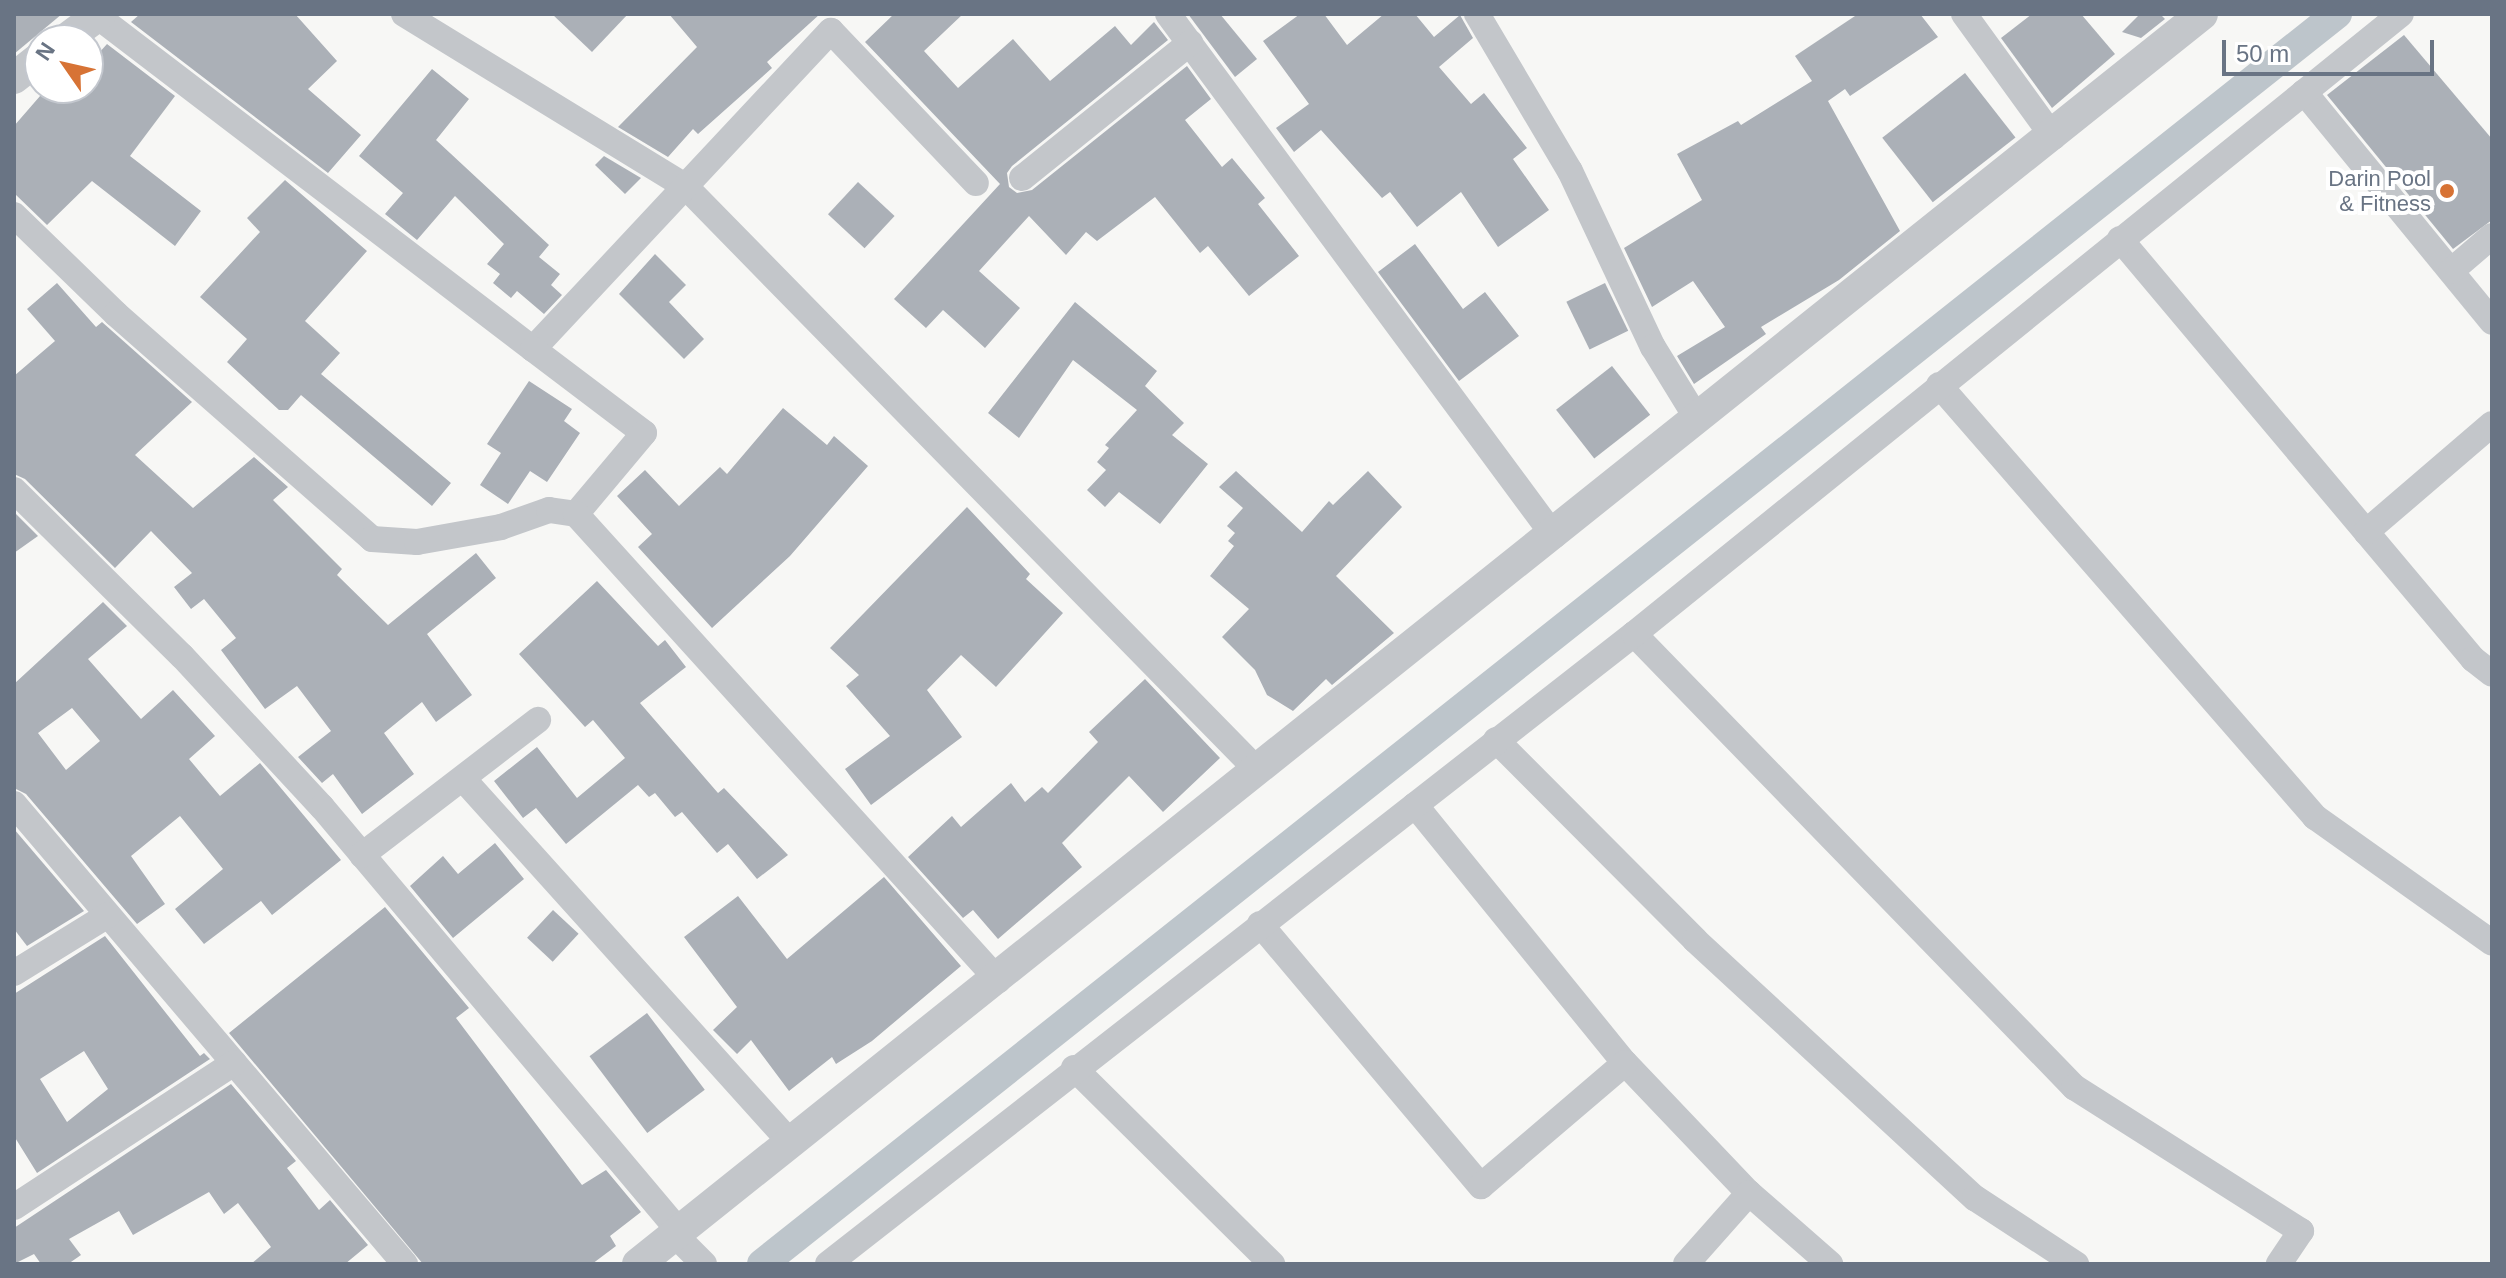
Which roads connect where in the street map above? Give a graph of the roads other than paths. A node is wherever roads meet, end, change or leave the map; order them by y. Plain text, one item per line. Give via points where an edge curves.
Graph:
1 (404, 14) edge
2 (1168, 14) edge
3 (1477, 14) edge
4 (1964, 14) edge
5 (2202, 14) edge
6 (2401, 14) edge
7 (98, 15) edge
8 (1190, 43) junction
9 (2304, 92) junction
10 (2053, 137) junction
11 (1022, 178) dead end
12 (976, 183) dead end
13 (686, 187) junction
14 (14, 215) edge
15 (2492, 236) edge
16 (2120, 239) junction
17 (2451, 271) junction
18 (2492, 322) edge
19 (533, 349) junction
20 (1939, 385) junction
21 (1696, 417) junction
22 (2492, 424) edge
23 (14, 490) edge
24 (576, 514) junction
25 (2366, 532) junction
26 (1554, 536) junction
27 (1634, 634) junction
28 (2492, 674) edge
29 (538, 720) dead end
30 (1496, 740) junction
31 (1258, 771) junction
32 (465, 781) junction
33 (14, 804) edge
34 (1415, 805) junction
35 (362, 855) junction
36 (108, 915) junction
37 (1260, 924) junction
38 (2492, 943) edge
39 (14, 973) edge
40 (998, 980) junction
41 (234, 1063) junction
42 (1625, 1063) junction
43 (1074, 1068) junction
44 (791, 1143) junction
45 (1749, 1193) junction
46 (14, 1207) edge
47 (677, 1233) junction
48 (405, 1264) edge
49 (638, 1264) edge
50 (704, 1264) edge
51 (828, 1264) edge
52 (1272, 1264) edge
53 (1686, 1264) edge
54 (1830, 1264) edge
55 (2076, 1264) edge
56 (2279, 1264) edge

1 - 13 street
2 - 8 street
3 - 21 street via 1570,171 1653,347
4 - 10 street
5 - 10 street
6 - 9 street
7 - 19 street
8 - 11 street
8 - 26 street
9 - 16 street
9 - 17 street
10 - 21 street
12 - 13 street via 831,31
13 - 19 street
13 - 31 street
14 - 24 street via 116,314 372,539 417,542 501,527 549,510
15 - 17 street
16 - 20 street
16 - 25 street
17 - 18 street
19 - 24 street via 644,433
20 - 27 street
20 - 38 street via 2315,817
21 - 26 street
22 - 25 street
23 - 35 street via 182,656
24 - 40 street
25 - 28 street via 2473,659
26 - 31 street
27 - 30 street
27 - 56 street via 2074,1087 2301,1231
29 - 32 street
30 - 34 street
30 - 55 street via 1695,940 1975,1198
31 - 40 street
32 - 35 street
32 - 44 street
33 - 36 street
34 - 37 street
34 - 42 street
35 - 47 street
36 - 39 street
36 - 41 street
37 - 42 street via 1481,1186
37 - 43 street
40 - 44 street
41 - 46 street
41 - 48 street
42 - 45 street
43 - 51 street
43 - 52 street
44 - 47 street
45 - 53 street
45 - 54 street
47 - 49 street
47 - 50 street

